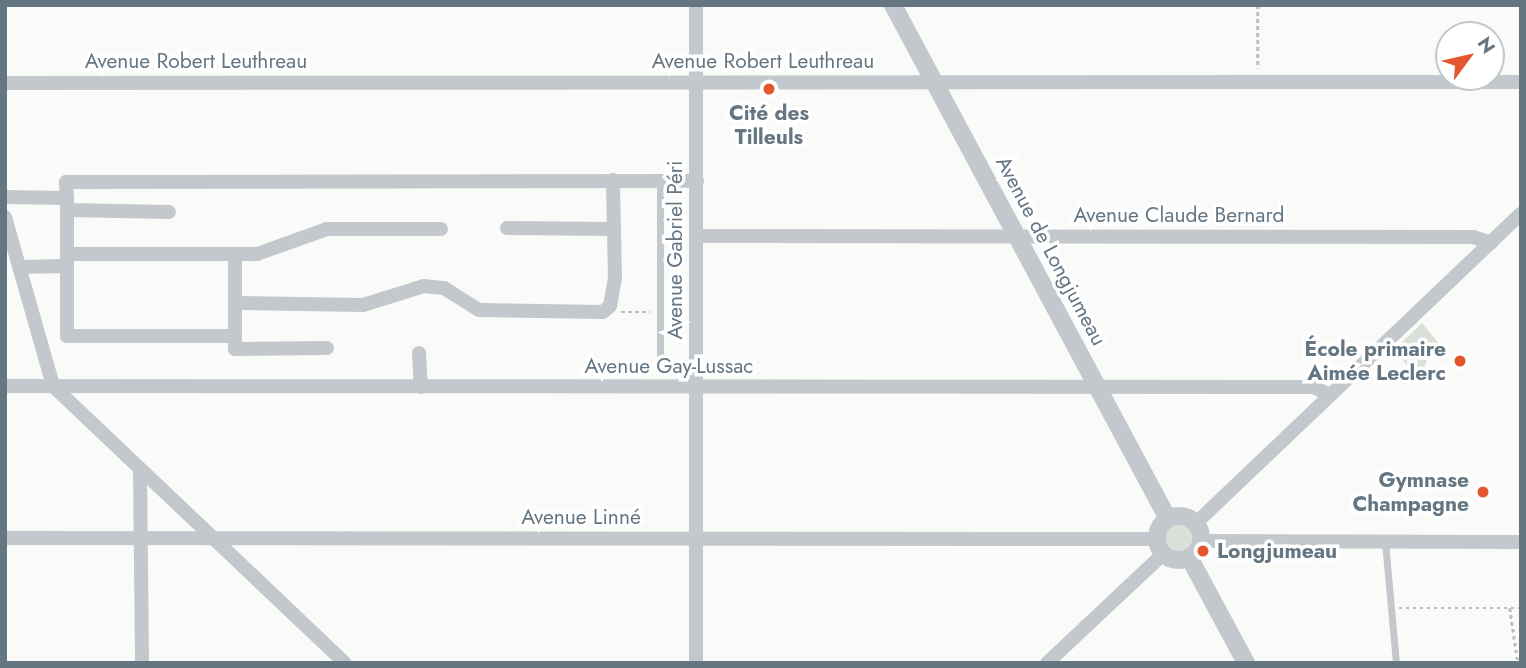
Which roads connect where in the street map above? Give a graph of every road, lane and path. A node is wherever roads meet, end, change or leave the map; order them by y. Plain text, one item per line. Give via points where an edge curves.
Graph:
1 (696, 5) edge
2 (893, 5) edge
3 (1258, 5) edge
4 (696, 82) junction
5 (933, 82) junction
6 (1258, 82) junction
7 (1521, 82) edge
8 (5, 83) edge
9 (613, 180) junction
10 (660, 181) junction
11 (697, 181) junction
12 (5, 197) edge
13 (67, 204) junction
14 (169, 212) dead end
15 (1521, 214) edge
16 (5, 217) edge
17 (507, 228) dead end
18 (441, 229) dead end
19 (614, 229) junction
20 (8, 236) edge
21 (697, 236) junction
22 (1017, 236) junction
23 (1491, 243) junction
24 (235, 254) junction
25 (67, 260) junction
26 (20, 267) junction
27 (235, 303) junction
28 (603, 312) junction
29 (660, 312) junction
30 (235, 336) junction
31 (327, 348) dead end
32 (419, 353) dead end
33 (660, 357) dead end
34 (5, 386) edge
35 (53, 386) junction
36 (421, 387) junction
37 (696, 387) junction
38 (1098, 387) junction
39 (1330, 395) junction
40 (139, 469) junction
41 (1168, 519) junction
42 (1198, 532) junction
43 (5, 538) edge
44 (141, 538) junction
45 (212, 538) junction
46 (696, 538) junction
47 (1385, 541) junction
48 (1521, 541) edge
49 (1160, 546) junction
50 (1189, 557) junction
51 (1389, 608) junction
52 (1510, 608) junction
53 (1521, 608) edge
54 (142, 663) edge
55 (345, 663) edge
56 (696, 663) edge
57 (1047, 663) edge
58 (1247, 663) edge
59 (1396, 663) edge
60 (1518, 663) edge

1 - 4 street, Avenue Gabriel Péri
2 - 5 street, Avenue de Longjumeau
3 - 6 path
4 - 5 street, Avenue Robert Leuthreau
4 - 8 street, Avenue Robert Leuthreau
4 - 11 street, Avenue Gabriel Péri
5 - 6 street, Avenue Robert Leuthreau
5 - 22 street, Avenue de Longjumeau
6 - 7 street, Avenue Robert Leuthreau
9 - 10 street
9 - 13 street via 66,182
9 - 19 street
10 - 11 street
10 - 29 lane
11 - 21 street, Avenue Gabriel Péri
12 - 13 street
13 - 14 street
13 - 25 street
15 - 23 street
16 - 20 street
17 - 19 street
18 - 24 street via 327,229 257,254
19 - 28 street via 614,279 610,306
20 - 26 street
21 - 22 street, Avenue Claude Bernard
21 - 37 street, Avenue Gabriel Péri
22 - 23 street, Avenue Claude Bernard via 1473,237
22 - 38 street, Avenue de Longjumeau
23 - 39 street
24 - 25 street
24 - 27 street
25 - 26 street
25 - 30 street via 67,336
26 - 35 street
27 - 28 street via 363,305 424,286 444,288 479,310
27 - 30 street
28 - 29 path
29 - 33 lane
30 - 31 street via 234,349
32 - 36 street
34 - 35 street, Avenue Gay-Lussac
35 - 36 street, Avenue Gay-Lussac
35 - 40 street
36 - 37 street, Avenue Gay-Lussac
37 - 38 street, Avenue Gay-Lussac
37 - 46 street, Avenue Gabriel Péri
38 - 39 street, Avenue Gay-Lussac via 1313,387
38 - 41 street, Avenue de Longjumeau
39 - 42 street
40 - 44 street
40 - 45 street
41 - 42 street via 1182,516
41 - 49 street
42 - 47 street
42 - 50 street
43 - 44 street, Avenue Linné
44 - 45 street, Avenue Linné
44 - 54 street
45 - 46 street, Avenue Linné
45 - 55 street
46 - 49 street, Avenue Linné
46 - 56 street, Avenue Gabriel Péri
47 - 48 street
47 - 51 lane
49 - 50 street via 1176,559
49 - 57 street
50 - 58 street
51 - 52 path
51 - 59 lane
52 - 53 path
52 - 60 path

